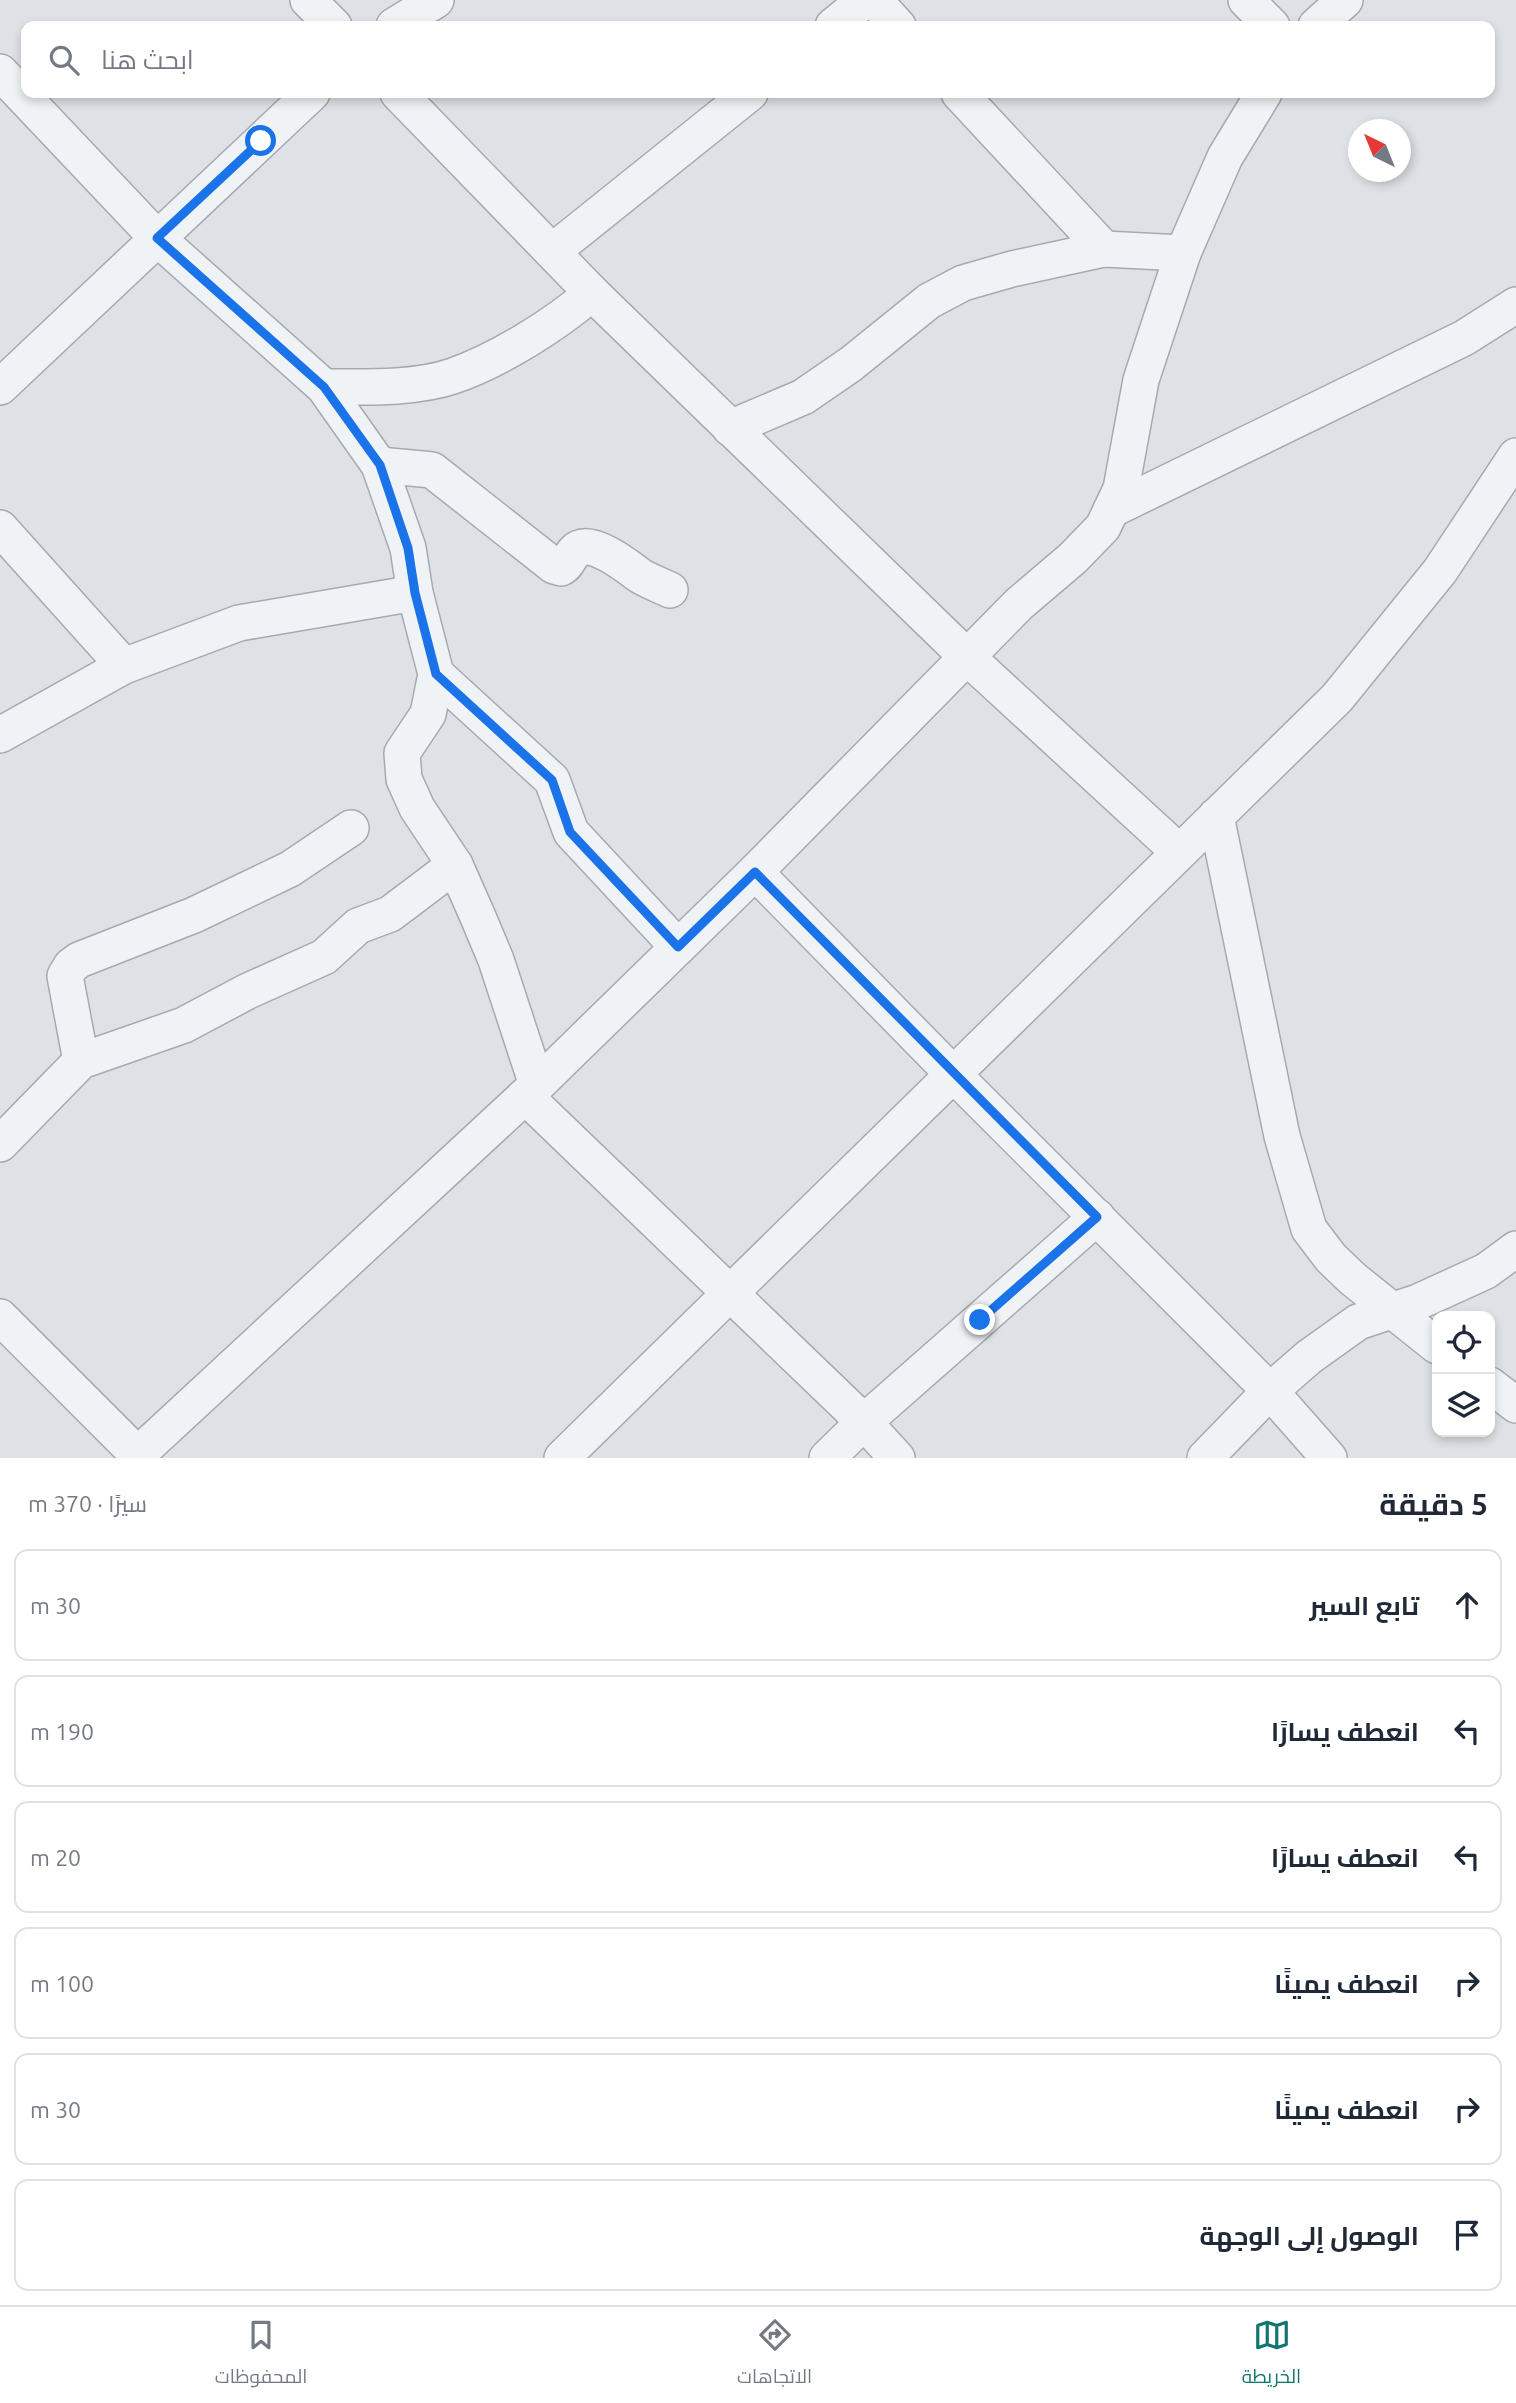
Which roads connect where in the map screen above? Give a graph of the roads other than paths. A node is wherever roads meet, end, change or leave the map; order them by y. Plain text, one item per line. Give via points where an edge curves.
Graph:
1 (309, 0) edge
2 (436, 0) edge
3 (865, 0) edge
4 (873, 0) edge
5 (1246, 0) edge
6 (1345, 0) edge
7 (329, 21) edge
8 (402, 21) edge
9 (838, 21) edge
10 (893, 21) edge
11 (1267, 21) edge
12 (1322, 21) edge
13 (0, 72) edge
14 (21, 94) edge
15 (25, 98) edge
16 (307, 98) edge
17 (403, 98) edge
18 (744, 98) edge
19 (964, 98) edge
20 (1261, 98) edge
21 (157, 238) junction
22 (1104, 249) junction
23 (553, 251) junction
24 (1183, 253) junction
25 (592, 293) junction
26 (1516, 305) edge
27 (0, 387) edge
28 (324, 387) junction
29 (730, 428) junction
30 (1516, 456) edge
31 (380, 465) junction
32 (1111, 510) junction
33 (0, 528) edge
34 (670, 590) dead end
35 (415, 593) junction
36 (967, 657) junction
37 (124, 666) junction
38 (436, 674) junction
39 (0, 735) edge
40 (1216, 816) junction
41 (351, 828) dead end
42 (1179, 852) junction
43 (455, 865) junction
44 (755, 872) junction
45 (678, 947) junction
46 (81, 1061) junction
47 (953, 1074) junction
48 (531, 1090) junction
49 (0, 1144) edge
50 (1097, 1217) junction
51 (1516, 1249) edge
52 (729, 1292) junction
53 (1391, 1311) junction
54 (0, 1317) edge
55 (1432, 1342) edge
56 (1495, 1389) edge
57 (1270, 1391) junction
58 (1516, 1405) edge
59 (864, 1422) junction
60 (138, 1457) edge
61 (562, 1458) edge
62 (827, 1458) edge
63 (897, 1458) edge
64 (1205, 1458) edge
65 (1329, 1458) edge

1 - 7 street
2 - 8 street
3 - 9 street
4 - 10 street
5 - 11 street
6 - 12 street
13 - 14 street
15 - 21 street
16 - 21 street
17 - 23 street
18 - 23 street
19 - 22 street
20 - 24 street via 1225,157
21 - 27 street
21 - 28 street
22 - 24 street
22 - 29 street via 963,283 929,301 803,397
23 - 25 street
24 - 32 street via 1141,380 1124,477
25 - 28 street via 564,317 507,351 452,376 388,387
25 - 29 street
26 - 32 street via 1464,338
28 - 31 street
29 - 36 street
30 - 40 street via 1440,571 1338,698
31 - 34 street via 432,470 554,566 567,566 583,547 619,558 640,576
31 - 35 street via 408,548
32 - 36 street via 1103,527 1073,558
33 - 37 street
35 - 37 street via 239,623
35 - 38 street
36 - 42 street
36 - 44 street
37 - 39 street
38 - 43 street via 428,714 402,753 404,779 417,808
38 - 45 street via 552,780 570,832
40 - 42 street
40 - 53 street via 1282,1136 1309,1229 1331,1258
41 - 46 street via 290,869 71,966 65,976
42 - 47 street
43 - 46 street via 390,914 358,926 324,957 184,1025
43 - 48 street via 496,960
44 - 45 street
44 - 47 street
45 - 48 street
46 - 49 street
47 - 50 street
47 - 52 street
48 - 52 street
48 - 60 street
50 - 57 street
50 - 59 street
51 - 53 street via 1486,1271
52 - 59 street
52 - 61 street
53 - 55 street
53 - 57 street via 1358,1322
54 - 60 street
56 - 58 street
57 - 64 street
57 - 65 street
59 - 62 street
59 - 63 street

